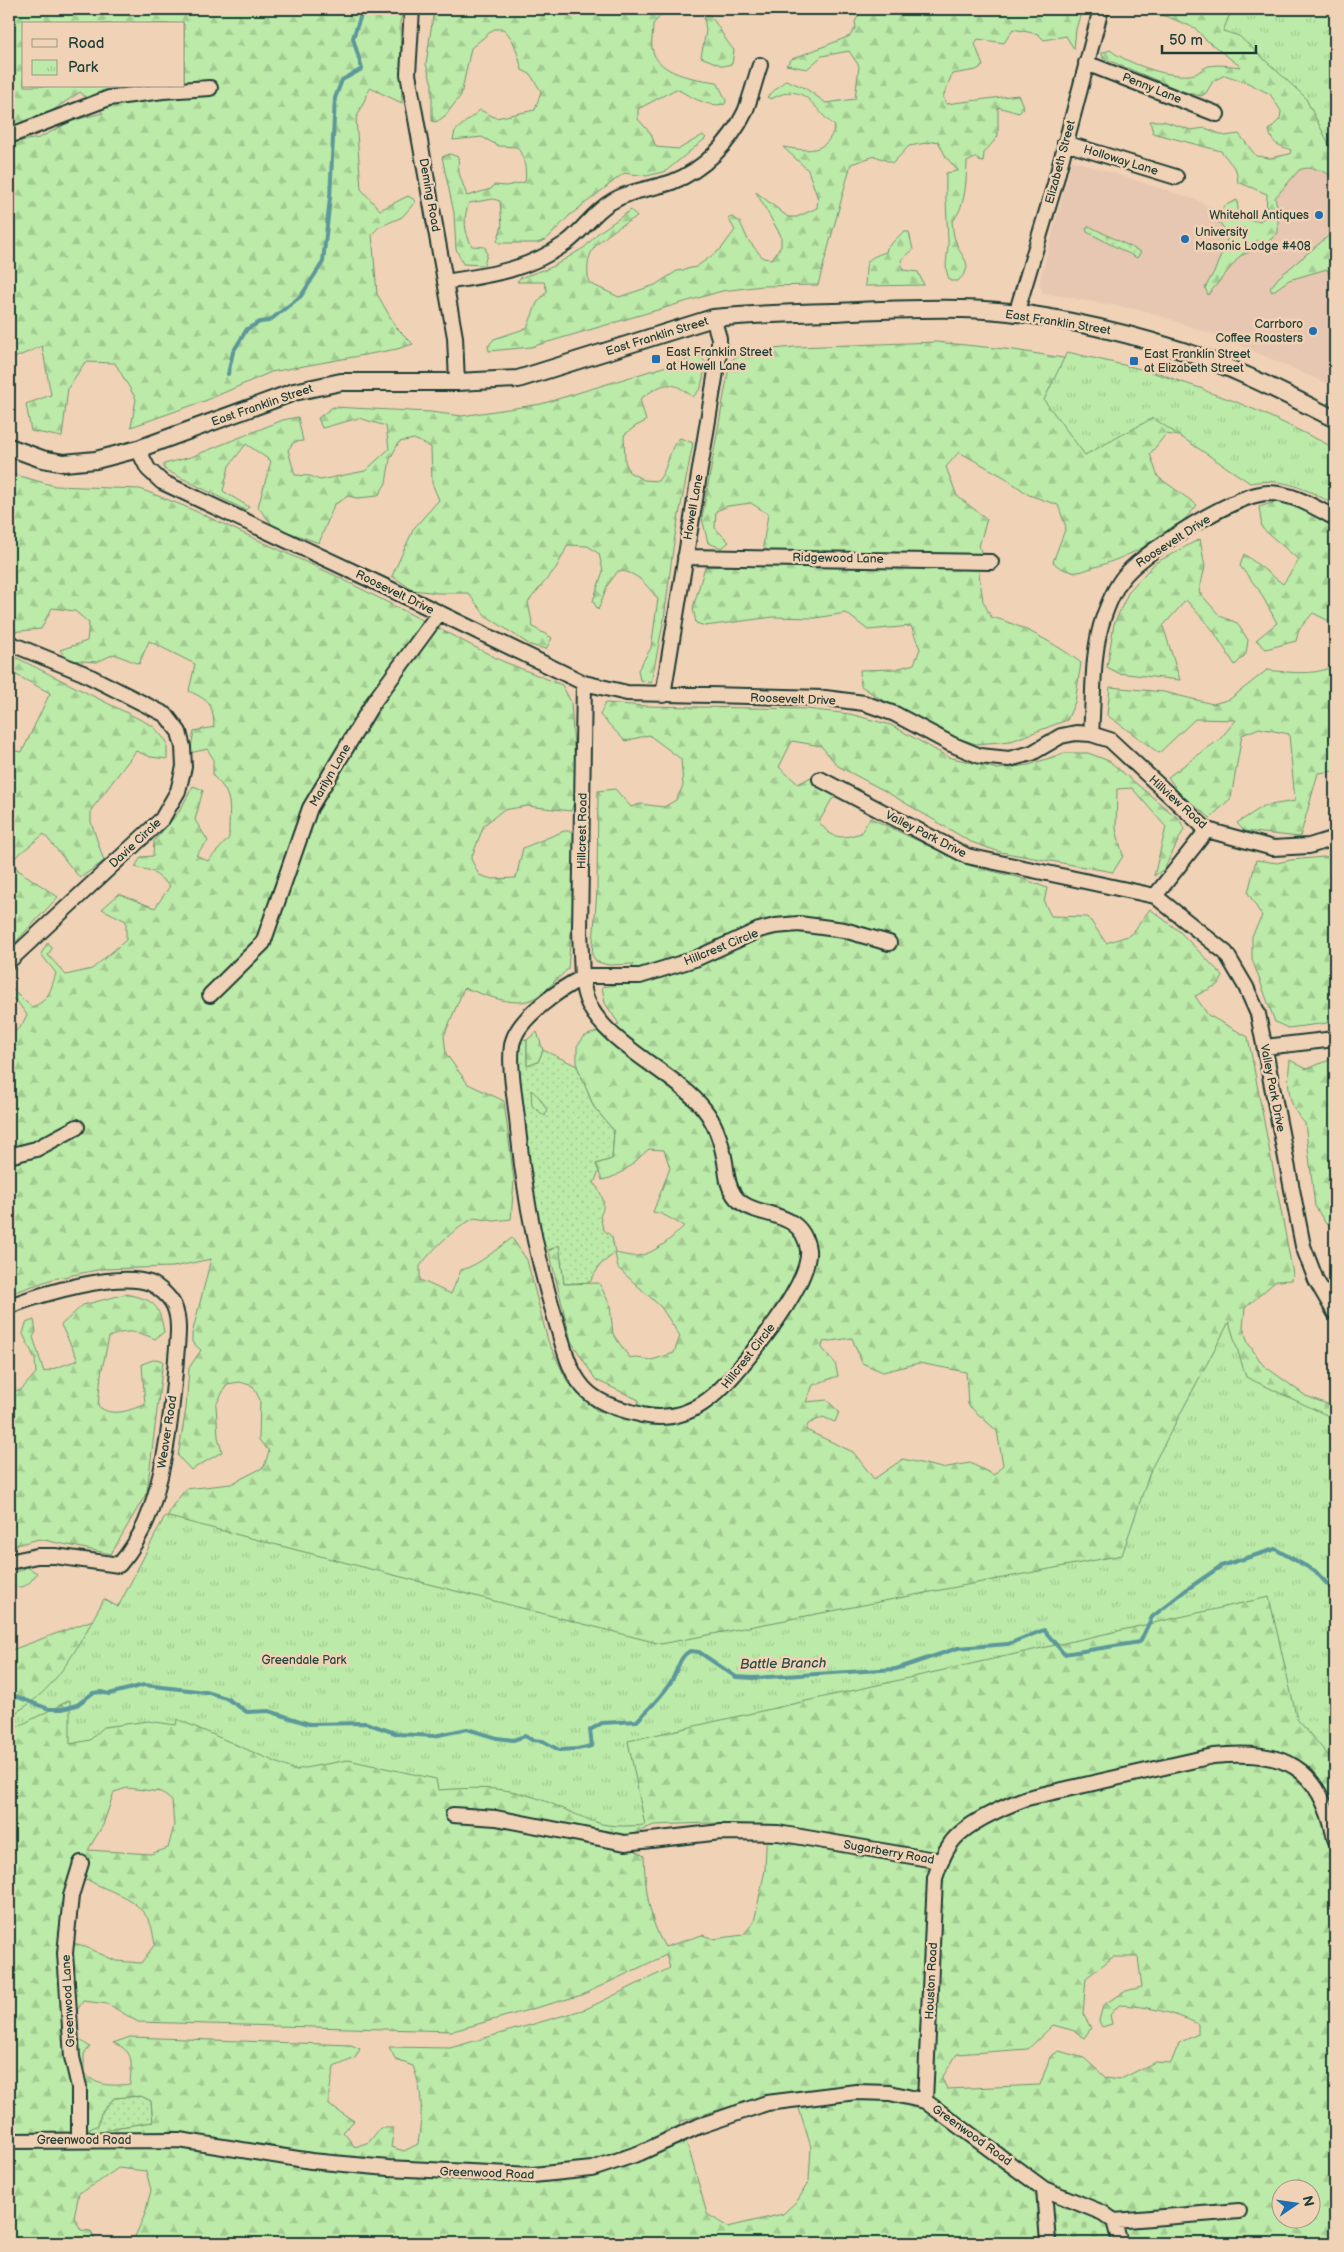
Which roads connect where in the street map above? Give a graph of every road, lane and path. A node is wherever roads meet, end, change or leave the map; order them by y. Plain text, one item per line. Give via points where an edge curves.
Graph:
1 (412, 9) edge
2 (1101, 9) edge
3 (1086, 62) junction
4 (760, 65) dead end
5 (210, 88) dead end
6 (1217, 114) dead end
7 (9, 136) edge
8 (1065, 143) junction
9 (1176, 177) dead end
10 (445, 282) junction
11 (1016, 314) junction
12 (714, 318) junction
13 (457, 382) junction
14 (1335, 419) edge
15 (9, 447) edge
16 (138, 449) junction
17 (1335, 518) edge
18 (685, 556) junction
19 (991, 562) dead end
20 (439, 613) junction
21 (9, 643) edge
22 (584, 683) junction
23 (663, 695) junction
24 (1091, 734) junction
25 (820, 779) dead end
26 (1207, 830) junction
27 (1335, 838) edge
28 (1155, 896) junction
29 (889, 943) dead end
30 (9, 961) edge
31 (582, 978) junction
32 (210, 995) dead end
33 (1335, 1039) edge
34 (1265, 1047) junction
35 (78, 1127) dead end
36 (9, 1156) edge
37 (9, 1306) edge
38 (1335, 1313) edge
39 (9, 1562) edge
40 (453, 1815) dead end
41 (1335, 1839) edge
42 (940, 1861) junction
43 (81, 1863) dead end
44 (925, 2101) junction
45 (79, 2140) junction
46 (9, 2141) edge
47 (1044, 2188) junction
48 (1239, 2211) dead end
49 (1114, 2221) junction
50 (1048, 2243) edge
51 (1120, 2243) edge

1 - 10 street, Deming Road via 408,74
2 - 3 street, Elizabeth Street
3 - 6 street, Penny Lane
3 - 8 street, Elizabeth Street
4 - 10 street via 745,111 732,134 703,164 675,180 612,202 590,218 568,241 533,262 496,274
5 - 7 street via 109,98
8 - 9 street, Holloway Lane
8 - 11 street, Elizabeth Street
10 - 13 street, Deming Road via 455,336
11 - 12 main road, East Franklin Street via 914,308
11 - 14 main road, East Franklin Street via 1108,330 1182,350 1239,372
12 - 13 main road, East Franklin Street via 518,379
12 - 18 street, Howell Lane via 719,353
13 - 16 main road, East Franklin Street via 366,381 318,386
15 - 16 main road, East Franklin Street via 42,459 64,462 96,460
16 - 20 street, Roosevelt Drive via 148,470 162,482
17 - 24 street, Roosevelt Drive via 1296,498 1267,493 1251,496 1188,529 1144,557 1126,574 1104,616 1097,647
18 - 19 street, Ridgewood Lane
18 - 23 street, Howell Lane
20 - 22 street, Roosevelt Drive
20 - 32 street, Marilyn Lane via 373,703 310,808 263,943
21 - 30 street, Davie Circle via 83,673 166,715 179,732 184,767 178,791 162,819
22 - 23 street, Roosevelt Drive via 627,693
22 - 31 street, Hillcrest Road
23 - 24 street, Roosevelt Drive via 825,698 864,703 895,714 980,756 1009,759 1032,753 1061,736
24 - 26 street, Hillview Road via 1110,740
25 - 28 street, Valley Park Drive via 967,856
26 - 27 street, Hillview Road via 1273,848 1309,846
26 - 28 street
28 - 34 street, Valley Park Drive via 1226,953 1258,1014
29 - 31 street, Hillcrest Circle via 844,930 799,924 775,926 695,959 640,976
31 - 31 street, Hillcrest Circle via 593,1013 613,1034 704,1109 721,1142 727,1182 734,1195 741,1202 779,1215 795,1225 804,1235 808,1248 805,1273 767,1334 718,1393 680,1414 648,1416 625,1411 605,1404 588,1392 567,1358 540,1270 521,1162 510,1049 518,1029 528,1018 569,984
33 - 34 street
34 - 38 street, Valley Park Drive via 1303,1246 1316,1280
35 - 36 street via 36,1148
37 - 39 street, Weaver Road via 86,1284 132,1279 151,1283 165,1293 174,1307 178,1327 172,1412 163,1463 150,1510 137,1540 119,1565 56,1556
40 - 42 street, Sugarberry Road via 496,1818 625,1843 721,1832 778,1833
41 - 42 street, Sugarberry Road via 1324,1801 1298,1767 1271,1757 1239,1753 1213,1756 1002,1806 952,1841
42 - 44 street, Houston Road via 935,1878
43 - 45 street, Greenwood Lane via 70,1896 65,1953 72,2057 79,2087
44 - 45 street, Greenwood Road via 890,2093 856,2092 767,2103 699,2126 608,2164 533,2175 379,2168 179,2140
44 - 47 street, Greenwood Road
45 - 46 street, Greenwood Road
47 - 49 street, Greenwood Road via 1103,2213
47 - 50 street
48 - 49 street
49 - 51 street

